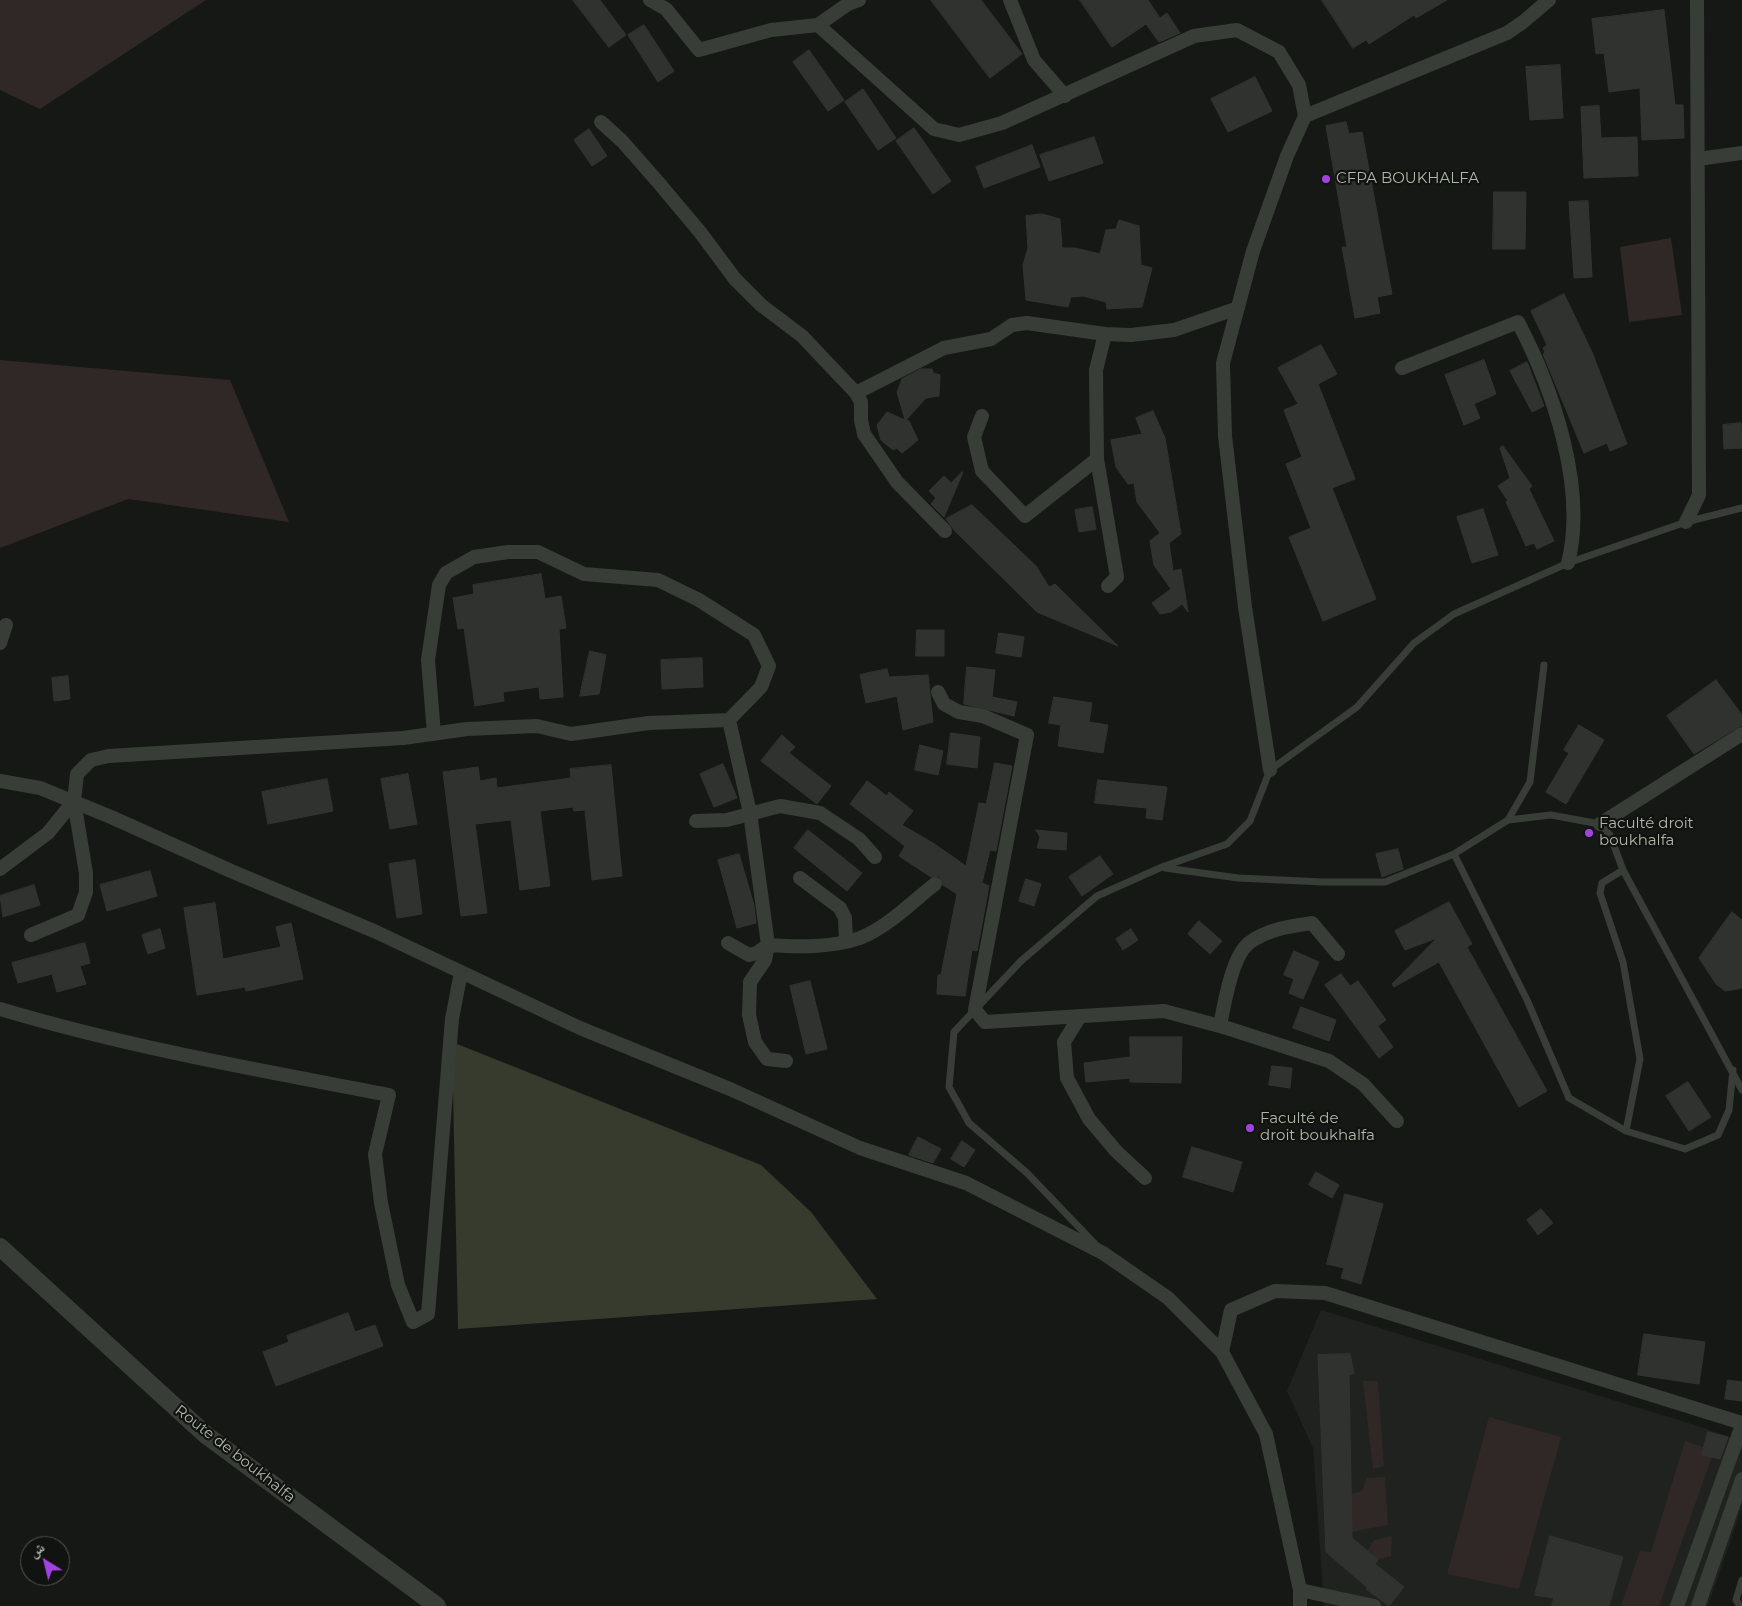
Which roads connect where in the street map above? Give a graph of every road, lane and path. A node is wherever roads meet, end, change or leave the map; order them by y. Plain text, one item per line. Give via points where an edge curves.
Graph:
1 (650, 0) edge
2 (858, 0) edge
3 (1010, 0) edge
4 (1549, 0) edge
5 (1697, 0) edge
6 (818, 25) junction
7 (1065, 96) junction
8 (1305, 116) junction
9 (600, 122) dead end
10 (1742, 153) edge
11 (1698, 160) junction
12 (1238, 308) junction
13 (1105, 334) junction
14 (1402, 368) dead end
15 (856, 393) junction
16 (982, 416) dead end
17 (1097, 459) junction
18 (1742, 508) edge
19 (1686, 522) junction
20 (945, 531) dead end
21 (1568, 563) junction
22 (1108, 586) dead end
23 (6, 625) dead end
24 (0, 643) edge
25 (1544, 665) dead end
26 (938, 692) dead end
27 (729, 720) junction
28 (434, 734) junction
29 (1742, 734) edge
30 (1270, 770) junction
31 (0, 781) edge
32 (74, 801) junction
33 (750, 813) junction
34 (1508, 820) junction
35 (696, 821) dead end
36 (1600, 824) junction
37 (1454, 854) junction
38 (875, 857) dead end
39 (1162, 867) junction
40 (0, 869) edge
41 (1623, 870) junction
42 (800, 878) dead end
43 (935, 884) dead end
44 (30, 934) dead end
45 (846, 940) junction
46 (728, 943) dead end
47 (768, 945) junction
48 (1338, 954) dead end
49 (461, 972) junction
50 (0, 1009) edge
51 (975, 1010) junction
52 (1080, 1016) junction
53 (1220, 1026) junction
54 (786, 1061) dead end
55 (1733, 1070) junction
56 (1742, 1090) edge
57 (1397, 1121) dead end
58 (1626, 1131) junction
59 (1146, 1178) dead end
60 (0, 1247) edge
61 (1103, 1253) junction
62 (1222, 1352) junction
63 (1742, 1424) edge
64 (1742, 1479) edge
65 (1742, 1580) edge
66 (1300, 1590) junction
67 (437, 1606) edge
68 (1300, 1606) edge
69 (1374, 1606) edge
70 (1677, 1606) edge
71 (1698, 1606) edge
72 (1740, 1606) edge

1 - 6 street via 666,9 699,50 771,30
2 - 6 street
3 - 7 street via 1034,60
4 - 8 street via 1507,33
5 - 11 street
6 - 7 street via 934,129 959,135 1002,124
7 - 8 street via 1194,36 1237,30 1279,52 1298,85
8 - 12 street via 1253,251
9 - 15 street via 652,175 735,279 761,305 802,336
10 - 11 street
11 - 19 street via 1699,495
12 - 13 street via 1174,330 1132,335
12 - 30 street via 1223,363 1225,436 1245,607
13 - 15 street via 1027,323 1012,325 991,338 944,348
13 - 17 street via 1096,370
14 - 21 street via 1518,322 1535,354 1569,458 1574,538
15 - 20 street via 861,402 864,434 897,482
16 - 17 street via 974,437 982,471 1025,516
17 - 22 street via 1117,577
18 - 19 lane
19 - 21 lane
21 - 30 lane via 1454,614 1414,643 1357,707
23 - 24 street
25 - 34 lane via 1530,782
26 - 51 street via 944,704 959,712 983,716 1027,735
27 - 28 street via 649,723 571,734 537,726
27 - 28 street via 761,687 769,666 754,635 699,600 658,580 584,574 538,552 508,552 474,557 446,573 439,585 428,660
27 - 33 street
28 - 32 street via 109,756 91,760 77,774
29 - 36 street
30 - 39 lane via 1250,821 1227,844
31 - 32 street via 40,788
32 - 40 street via 48,833
32 - 44 street via 81,834 86,892 78,915
32 - 49 street
33 - 35 street via 727,820
33 - 38 street via 780,806 820,813 859,839
33 - 47 street
34 - 36 lane via 1551,815
34 - 37 lane
36 - 41 lane via 1610,835
37 - 39 lane via 1385,882 1238,878
37 - 58 lane via 1527,1000 1569,1098
39 - 51 lane via 1097,896 1021,961
41 - 55 lane
41 - 58 lane via 1602,883 1600,893 1622,962 1640,1059
42 - 45 street via 840,908 845,918
43 - 45 street via 886,923 860,938
45 - 47 street via 823,946
46 - 47 street via 749,955
47 - 54 street via 765,960 750,982 749,1015 755,1042 767,1059
48 - 53 street via 1312,923 1281,927 1248,943 1230,975
49 - 50 street via 452,1019 428,1314 413,1322 398,1285 381,1203 375,1154 388,1095 195,1059 62,1028
49 - 61 street via 580,1028 730,1089 860,1148 966,1183
51 - 52 street via 985,1022
51 - 61 lane via 954,1032 949,1087 968,1123 1027,1173
52 - 53 street via 1164,1011
52 - 59 street via 1064,1042 1067,1078 1089,1119 1116,1151
53 - 57 street via 1329,1060 1362,1084
55 - 56 lane
55 - 58 lane via 1729,1110 1718,1135 1685,1149
60 - 67 street, Route de boukhalfa via 206,1435
61 - 62 street via 1168,1298
62 - 63 street via 1231,1310 1275,1291 1325,1293
62 - 66 street via 1266,1434
63 - 70 street
64 - 71 street
65 - 72 lane via 1736,1600
66 - 68 street
66 - 69 street

